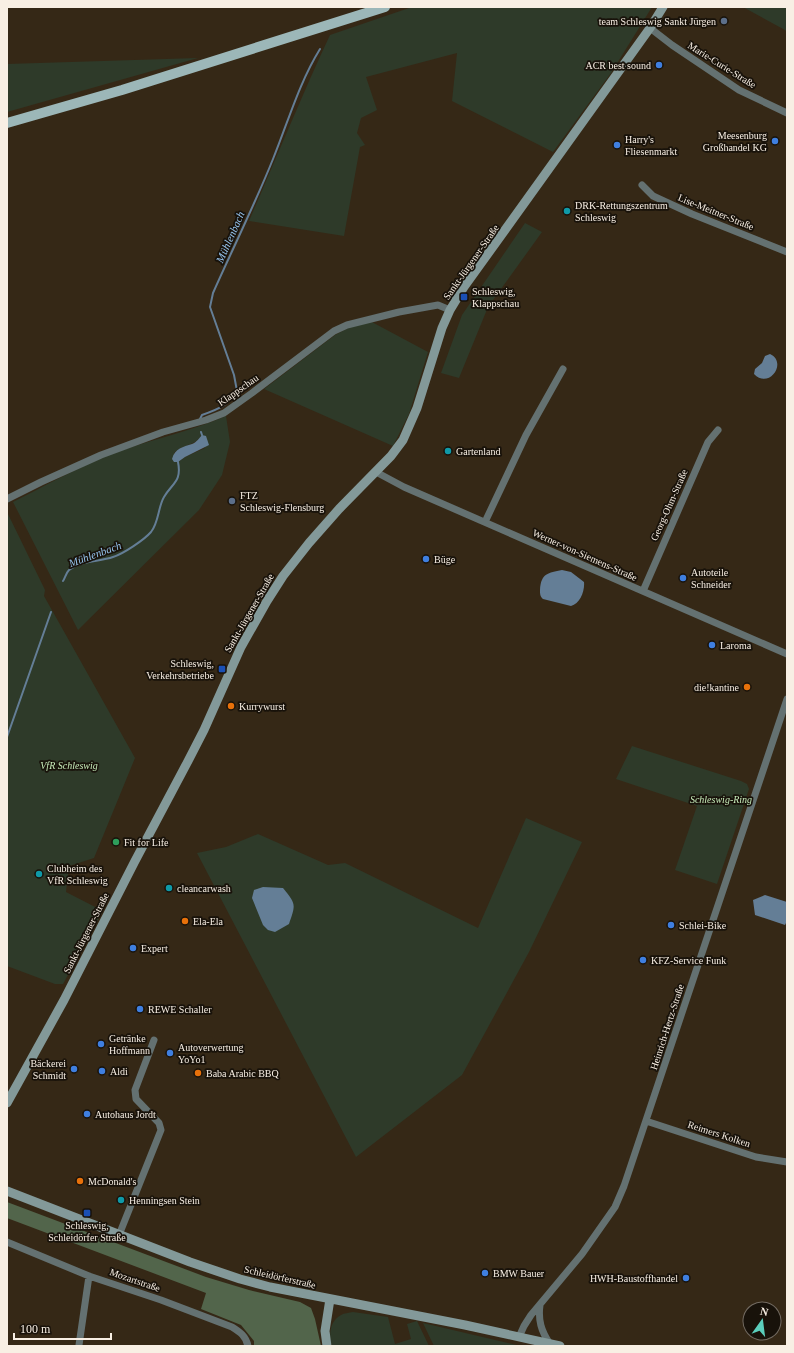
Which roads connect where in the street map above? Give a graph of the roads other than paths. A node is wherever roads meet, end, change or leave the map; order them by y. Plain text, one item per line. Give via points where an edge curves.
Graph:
1 (385, 7) edge
2 (663, 7) edge
3 (650, 28) junction
4 (787, 113) edge
5 (7, 123) edge
6 (642, 184) dead end
7 (787, 252) edge
8 (450, 310) junction
9 (563, 369) dead end
10 (718, 430) dead end
11 (376, 472) junction
12 (7, 500) edge
13 (485, 522) junction
14 (642, 591) junction
15 (787, 654) edge
16 (787, 699) edge
17 (154, 1040) dead end
18 (7, 1103) edge
19 (646, 1121) junction
20 (787, 1162) edge
21 (7, 1191) edge
22 (119, 1235) junction
23 (7, 1242) edge
24 (89, 1276) junction
25 (330, 1299) junction
26 (540, 1304) junction
27 (519, 1337) junction
28 (79, 1345) dead end
29 (555, 1345) edge
30 (248, 1346) edge
31 (327, 1346) edge

1 - 5 main road via 122,90
2 - 3 street, Sankt-Jürgener-Straße
3 - 4 street, Marie-Curie-Straße via 739,90
3 - 8 street, Sankt-Jürgener-Straße
6 - 7 street, Lise-Meitner-Straße via 653,196
8 - 11 street, Sankt-Jürgener-Straße via 409,428 392,456
8 - 12 street, Klappschau via 438,305 347,325 334,331 224,413 101,455
9 - 13 street via 526,435
10 - 14 street, Georg-Ohm-Straße via 708,442
11 - 13 street, Werner-von-Siemens-Straße
11 - 18 street, Sankt-Jürgener-Straße via 309,543 267,601 241,647 184,770
13 - 14 street, Werner-von-Siemens-Straße
14 - 15 street, Werner-von-Siemens-Straße
16 - 19 street, Heinrich-Hertz-Straße
17 - 22 street via 135,1090 136,1099 159,1124 161,1130
19 - 20 street, Reimers Kolken via 756,1157
19 - 26 street, Heinrich-Hertz-Straße via 615,1207 582,1254
21 - 22 street, Schleidörferstraße
22 - 25 street, Schleidörferstraße via 240,1279
23 - 24 street, Mozartstraße
24 - 28 street
24 - 30 street, Mozartstraße via 232,1326 241,1332
25 - 27 street, Schleidörferstraße
25 - 31 street via 325,1331
26 - 27 street, Heinrich-Hertz-Straße
26 - 29 street via 540,1326 545,1336
27 - 29 street, Schleidörferstraße

